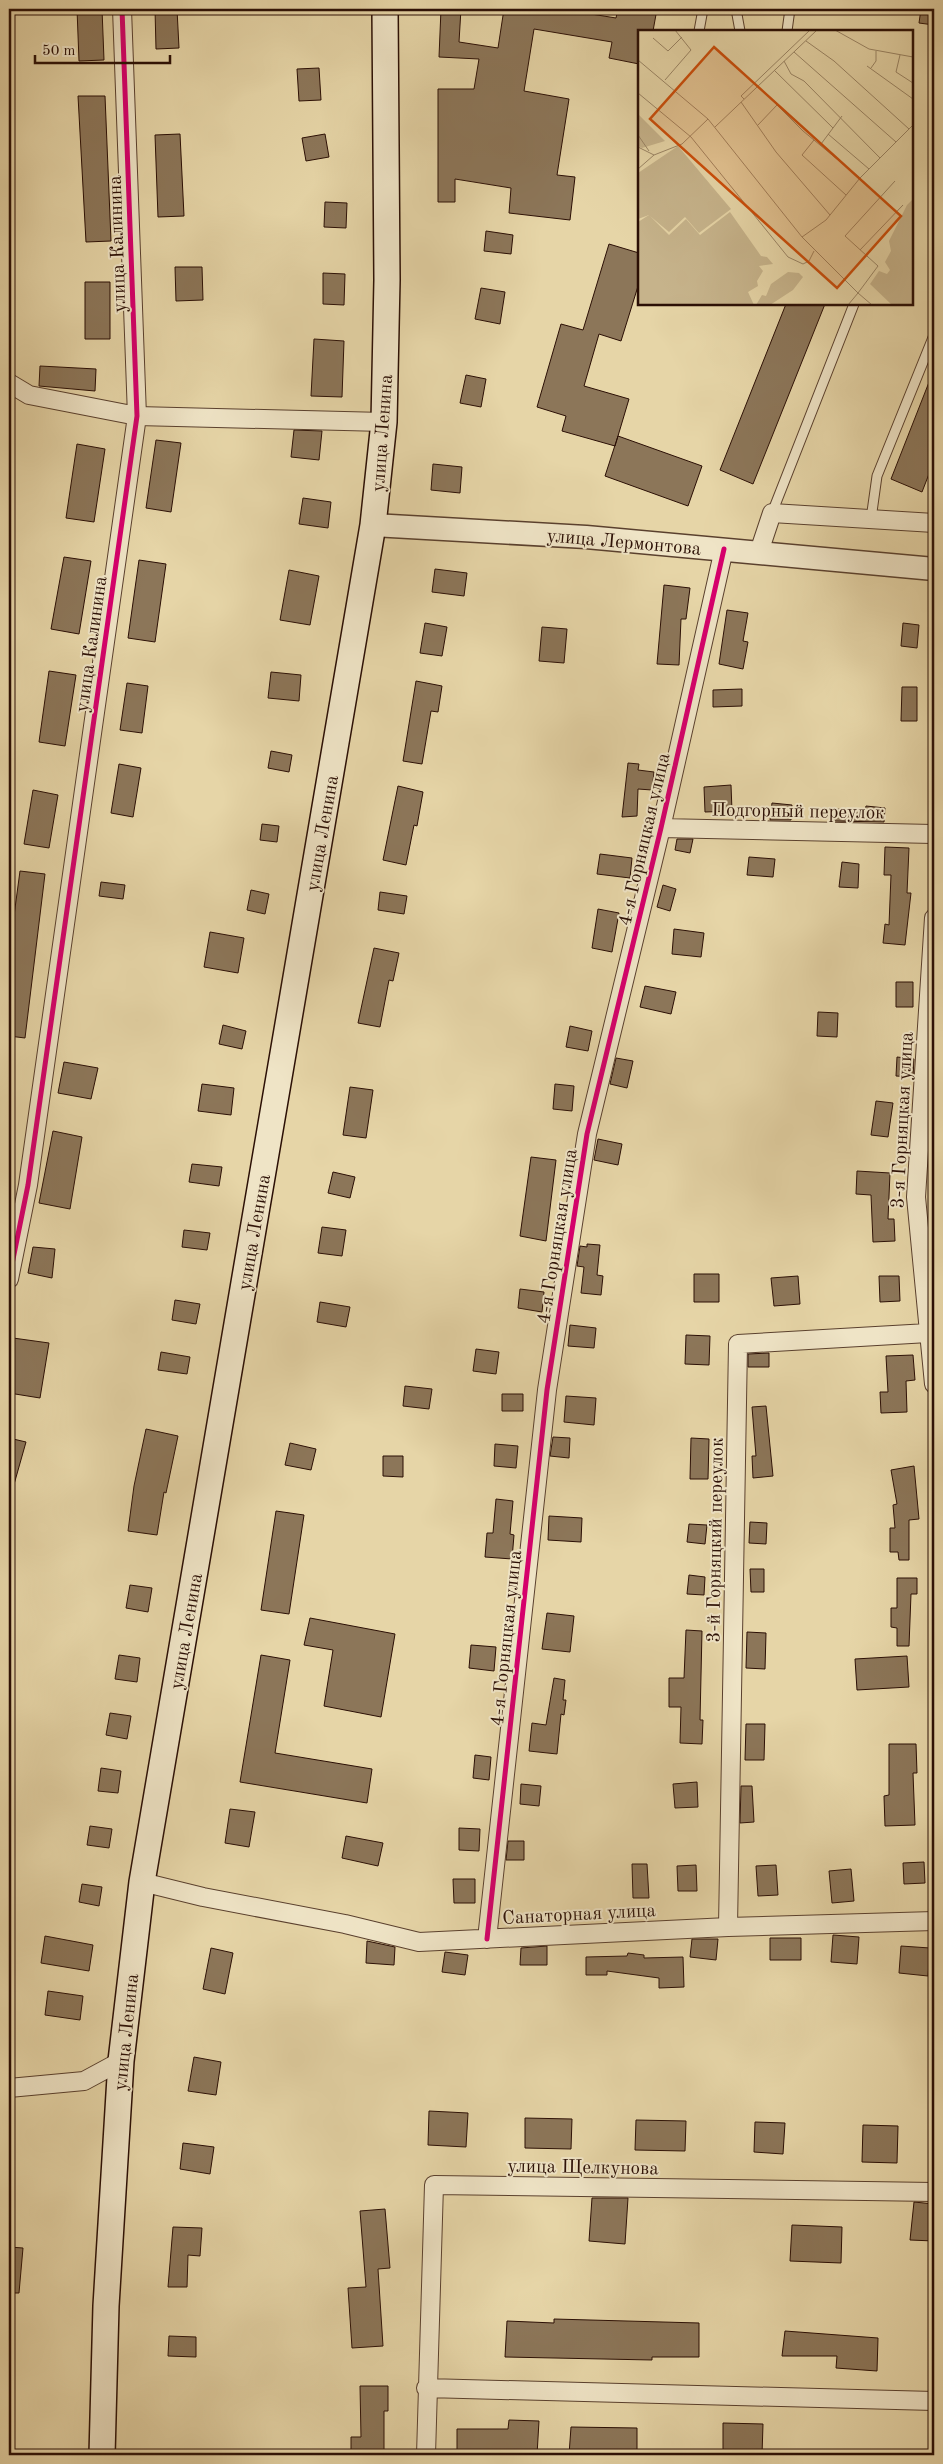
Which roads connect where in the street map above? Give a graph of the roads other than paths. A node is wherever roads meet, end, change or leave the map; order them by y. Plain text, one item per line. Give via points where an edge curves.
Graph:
1 (122, 9) edge
2 (385, 9) edge
3 (703, 9) edge
4 (736, 9) edge
5 (790, 9) edge
6 (699, 30) edge
7 (740, 30) edge
8 (787, 30) edge
9 (854, 305) edge
10 (934, 335) edge
11 (9, 383) edge
12 (137, 416) junction
13 (384, 422) junction
14 (772, 513) junction
15 (871, 519) junction
16 (934, 523) edge
17 (373, 525) junction
18 (724, 549) junction
19 (759, 552) junction
20 (934, 569) edge
21 (661, 828) junction
22 (934, 832) edge
23 (934, 918) edge
24 (9, 1279) edge
25 (928, 1333) junction
26 (934, 1384) edge
27 (142, 1882) junction
28 (934, 1921) edge
29 (728, 1927) junction
30 (487, 1939) junction
31 (121, 2061) junction
32 (9, 2088) edge
33 (934, 2192) edge
34 (426, 2388) junction
35 (934, 2401) edge
36 (102, 2455) edge
37 (426, 2455) edge

1 - 12 street, улица Калинина
2 - 13 main road, улица Ленина via 387,280
3 - 6 lane
4 - 7 lane
5 - 8 lane
9 - 14 lane
10 - 15 lane via 877,476
11 - 12 street via 28,395
12 - 13 street
12 - 24 street, улица Калинина via 28,1185
13 - 17 main road, улица Ленина
14 - 15 street
14 - 19 street
15 - 16 street
17 - 18 street, улица Лермонтова via 586,537
17 - 27 main road, улица Ленина
18 - 19 street, улица Лермонтова
18 - 21 street, 4-я Горняцкая улица
19 - 20 street, улица Лермонтова
21 - 22 street, Подгорный переулок
21 - 30 street, 4-я Горняцкая улица via 588,1134 548,1380
23 - 25 street, 3-я Горняцкая улица via 916,1197
25 - 26 street, 3-я Горняцкая улица
25 - 29 street, 3-й Горняцкий переулок via 738,1344
27 - 30 street, Санаторная улица via 419,1942
27 - 31 main road, улица Ленина
28 - 29 street, Санаторная улица
29 - 30 street, Санаторная улица
31 - 32 street via 84,2081
31 - 36 main road, улица Ленина via 106,2306
33 - 34 street, улица Щелкунова via 434,2185
34 - 35 street
34 - 37 street, улица Щелкунова

